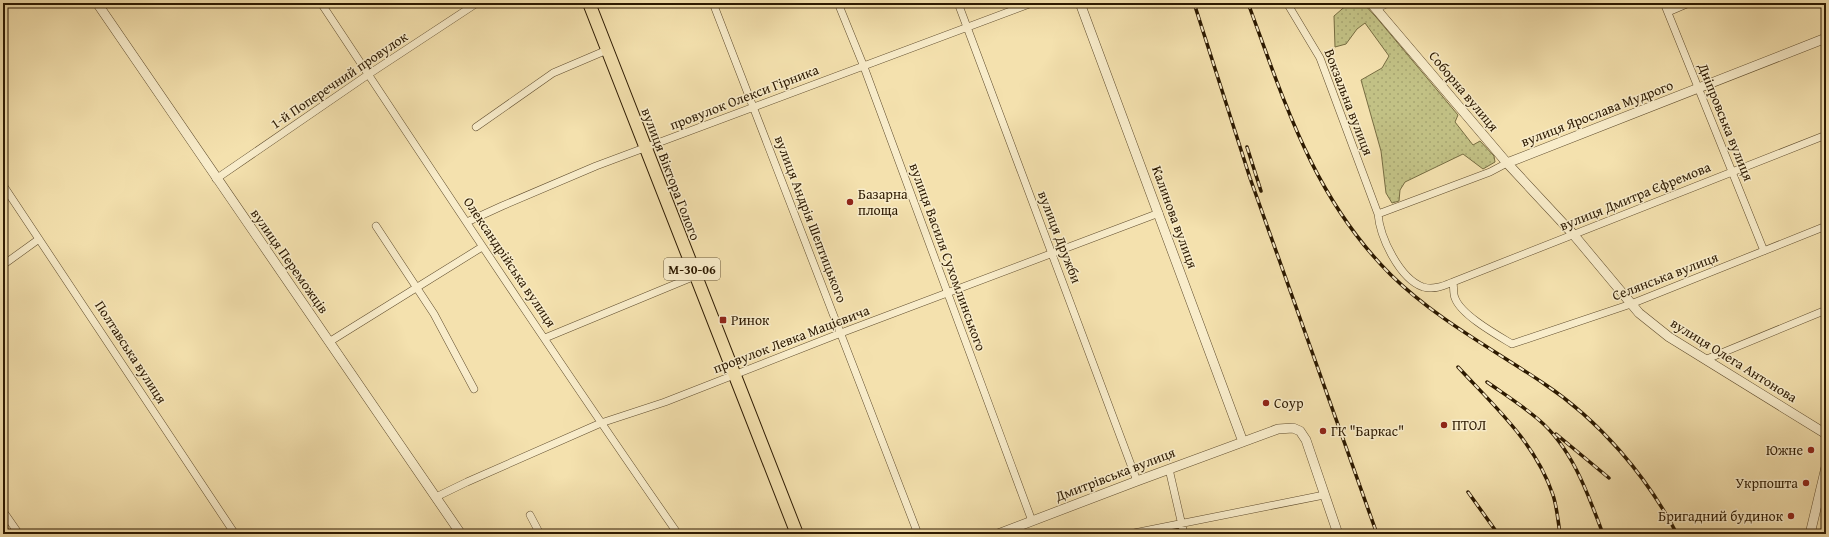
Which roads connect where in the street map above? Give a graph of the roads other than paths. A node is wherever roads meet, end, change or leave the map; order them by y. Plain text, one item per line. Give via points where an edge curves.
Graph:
1 (97, 3) edge
2 (321, 3) edge
3 (478, 3) edge
4 (589, 3) edge
5 (713, 3) edge
6 (838, 3) edge
7 (958, 3) edge
8 (1032, 3) edge
9 (1080, 3) edge
10 (1287, 3) edge
11 (1388, 3) edge
12 (1664, 3) edge
13 (1689, 3) edge
14 (1373, 6) edge
15 (1668, 12) junction
16 (968, 28) junction
17 (1826, 38) edge
18 (607, 50) junction
19 (864, 67) junction
20 (369, 74) junction
21 (1698, 88) junction
22 (753, 106) junction
23 (476, 127) dead end
24 (1826, 135) edge
25 (645, 149) junction
26 (1507, 163) junction
27 (1732, 172) junction
28 (216, 179) junction
29 (3, 186) edge
30 (1159, 213) junction
31 (1378, 214) junction
32 (467, 222) junction
33 (376, 226) dead end
34 (1826, 226) edge
35 (1573, 234) junction
36 (39, 239) junction
37 (482, 247) junction
38 (1764, 251) junction
39 (1052, 253) junction
40 (3, 265) edge
41 (695, 276) junction
42 (1453, 282) junction
43 (416, 288) junction
44 (948, 293) junction
45 (1631, 304) junction
46 (1826, 310) edge
47 (841, 333) junction
48 (545, 338) junction
49 (329, 342) junction
50 (1706, 359) junction
51 (734, 376) junction
52 (474, 389) dead end
53 (601, 423) junction
54 (1826, 434) edge
55 (1243, 442) junction
56 (1826, 467) edge
57 (1169, 469) junction
58 (1137, 481) junction
59 (1324, 495) junction
60 (436, 497) junction
61 (3, 511) edge
62 (530, 515) dead end
63 (1032, 521) junction
64 (1182, 524) junction
65 (19, 534) edge
66 (235, 534) edge
67 (461, 534) edge
68 (540, 534) edge
69 (678, 534) edge
70 (797, 534) edge
71 (918, 534) edge
72 (998, 534) edge
73 (1129, 534) edge
74 (1184, 534) edge
75 (1338, 534) edge
76 (1810, 534) edge

1 - 28 street, вулиця Переможців
2 - 20 street, Олександрійська вулиця
3 - 20 street, 1-й Поперечний провулок
4 - 18 main road, вулиця Віктора Голого / М-30-06
5 - 22 street, вулиця Андрія Шептицького
6 - 19 street, вулиця Василя Сухомлинського
7 - 16 street, вулиця Дружби
8 - 16 street, провулок Олекси Гірника
9 - 30 street, Калинова вулиця
10 - 31 street, Вокзальна вулиця via 1320,58
11 - 14 street
12 - 15 street, Дніпровська вулиця
13 - 15 street
14 - 26 street, Соборна вулиця
15 - 21 street, Дніпровська вулиця
16 - 19 street, провулок Олекси Гірника
16 - 39 street, вулиця Дружби
17 - 21 street, вулиця Ярослава Мудрого
18 - 23 street via 553,73
18 - 25 main road, вулиця Віктора Голого / М-30-06
19 - 22 street, провулок Олекси Гірника
19 - 44 street, вулиця Василя Сухомлинського
20 - 28 street, 1-й Поперечний провулок
20 - 32 street, Олександрійська вулиця
21 - 26 street, вулиця Ярослава Мудрого
21 - 27 street, Дніпровська вулиця
22 - 25 street, провулок Олекси Гірника
22 - 47 street, вулиця Андрія Шептицького
24 - 27 street, вулиця Дмитра Єфремова
25 - 32 street, провулок Олекси Гірника via 596,166
25 - 41 main road, вулиця Віктора Голого / М-30-06
26 - 31 street, вулиця Ярослава Мудрого via 1490,172
26 - 35 street, Соборна вулиця
27 - 35 street, вулиця Дмитра Єфремова
27 - 38 street, Дніпровська вулиця
28 - 49 street, вулиця Переможців
29 - 36 street, Полтавська вулиця
30 - 39 street, провулок Левка Мацієвича
30 - 55 street, Калинова вулиця
31 - 42 street, Вокзальна вулиця via 1389,250 1411,281 1424,287 1437,288
32 - 37 street, Олександрійська вулиця
33 - 43 street
34 - 38 street, Селянська вулиця
35 - 42 street, вулиця Дмитра Єфремова
35 - 45 street, Соборна вулиця
36 - 40 street
36 - 66 street, Полтавська вулиця
37 - 43 street
37 - 48 street, Олександрійська вулиця
38 - 45 street, Селянська вулиця
39 - 44 street, провулок Левка Мацієвича
39 - 58 street, вулиця Дружби
41 - 48 street
41 - 51 main road, вулиця Віктора Голого / М-30-06
42 - 45 street, Селянська вулиця via 1455,298 1464,310 1512,344
43 - 49 street
43 - 52 street via 434,314
44 - 47 street, провулок Левка Мацієвича
44 - 63 street, вулиця Василя Сухомлинського
45 - 50 street, вулиця Олега Антонова via 1657,328
46 - 50 street
47 - 51 street, провулок Левка Мацієвича
47 - 71 street, вулиця Андрія Шептицького
48 - 53 street, Олександрійська вулиця
49 - 60 street, вулиця Переможців
50 - 54 street, вулиця Олега Антонова
51 - 53 street, провулок Левка Мацієвича
51 - 70 main road, вулиця Віктора Голого / М-30-06
53 - 60 street, провулок Левка Мацієвича
53 - 69 street, Олександрійська вулиця
55 - 57 street, Дмитрівська вулиця
55 - 59 street, Дмитрівська вулиця via 1286,428 1300,430 1306,440
56 - 76 street
57 - 58 street, Дмитрівська вулиця
57 - 64 street
58 - 63 street, Дмитрівська вулиця
59 - 64 street
59 - 75 street
60 - 67 street, вулиця Переможців
61 - 65 street
62 - 68 street
63 - 72 street, Дмитрівська вулиця
64 - 73 street
64 - 74 street

